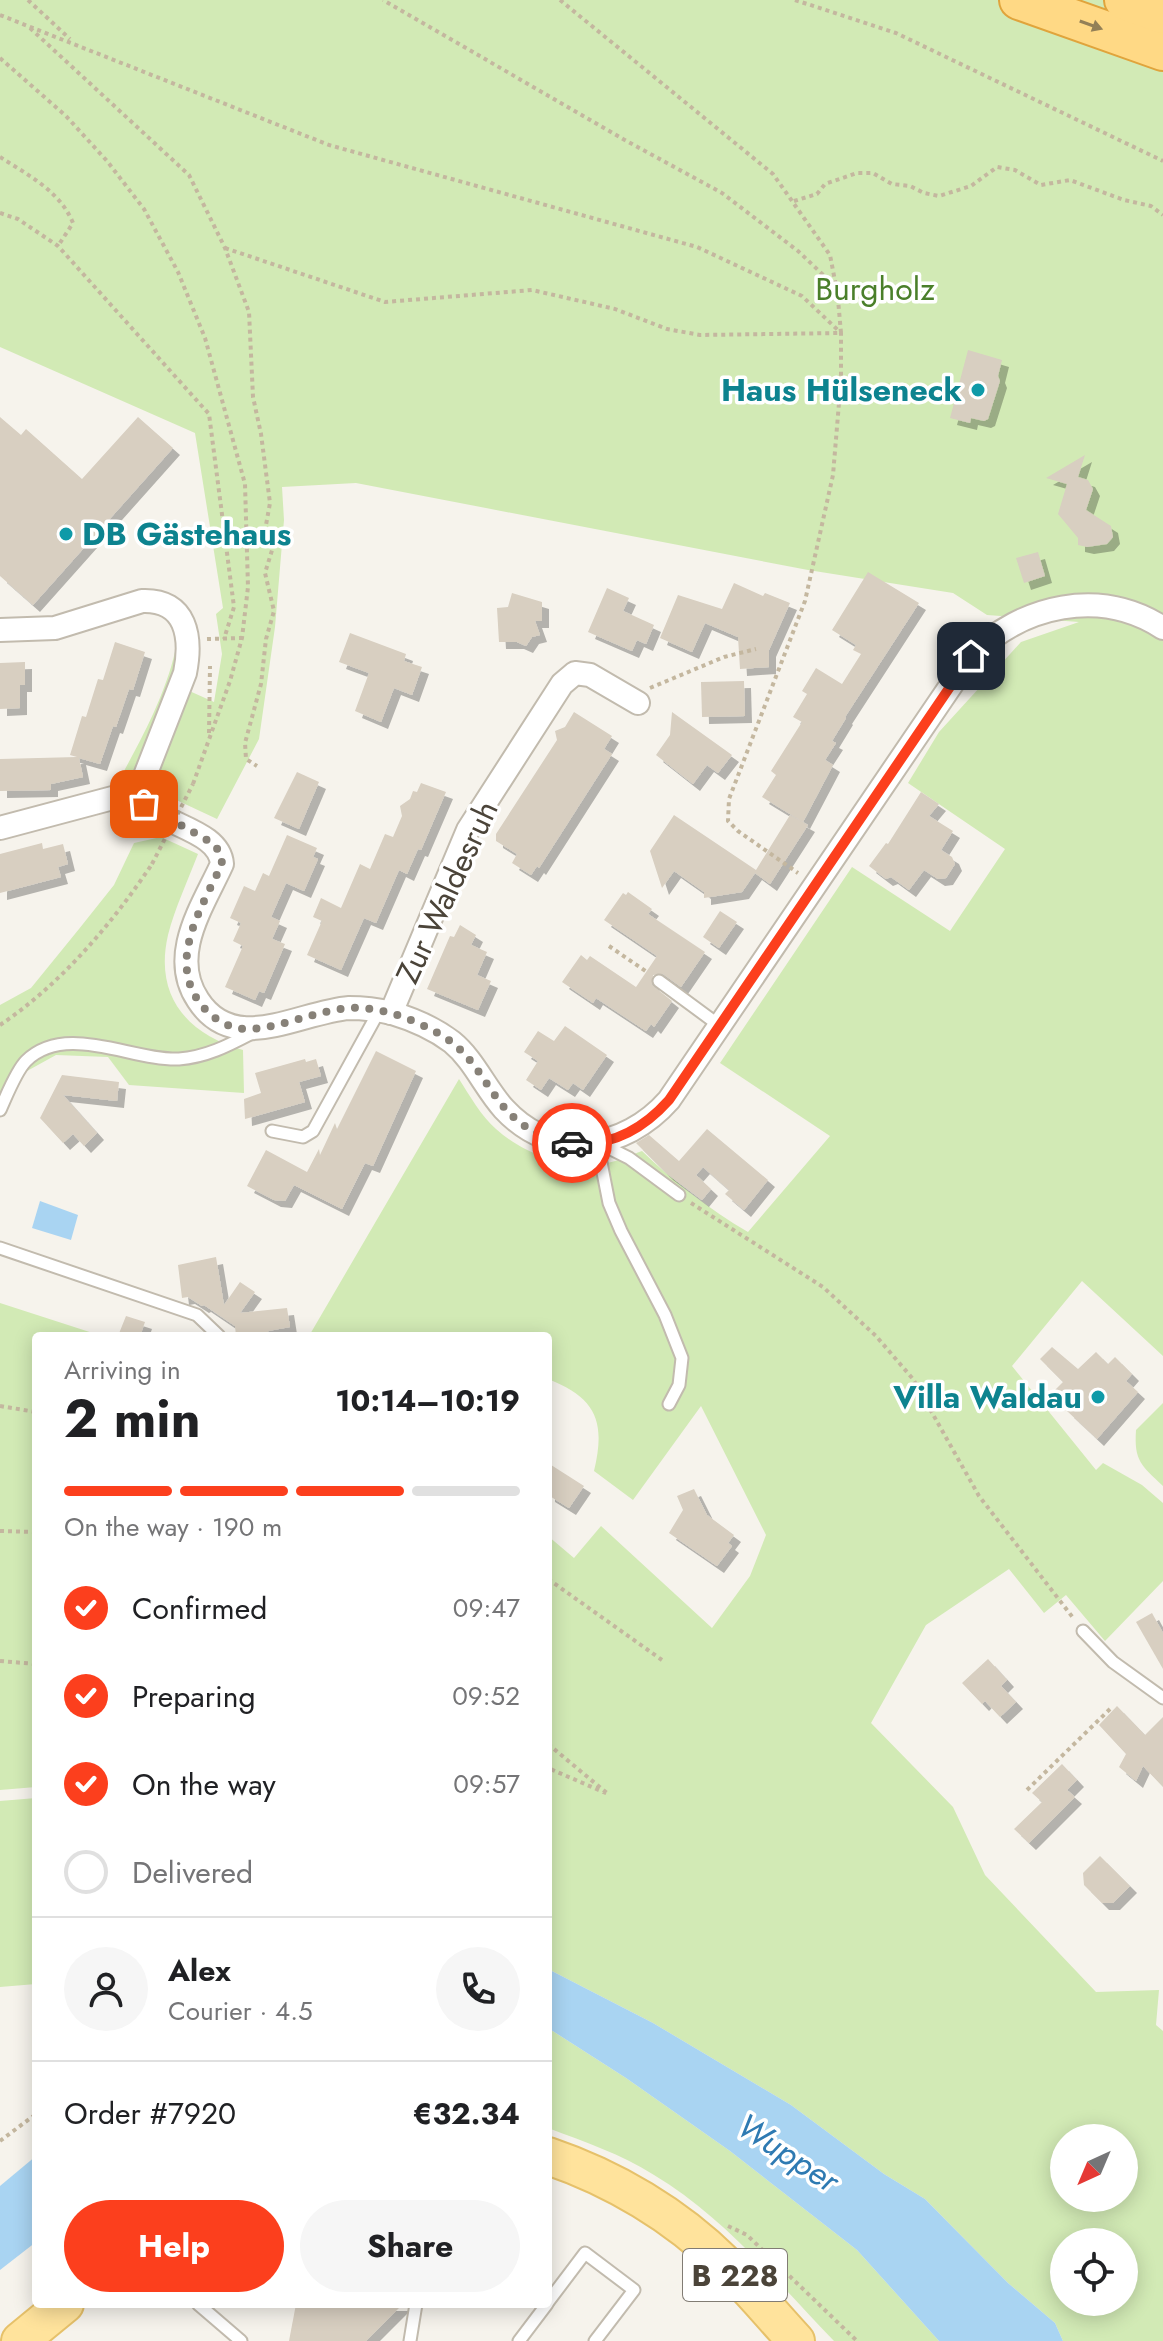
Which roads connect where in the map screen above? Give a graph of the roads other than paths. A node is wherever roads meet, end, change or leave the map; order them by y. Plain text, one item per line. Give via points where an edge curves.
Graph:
1 (1019, 0) edge
2 (1124, 0) edge
3 (1163, 14) edge
4 (1163, 51) edge
5 (1163, 628) edge
6 (0, 630) edge
7 (638, 703) road end
8 (139, 791) junction
9 (0, 828) edge
10 (659, 981) road end
11 (385, 1012) junction
12 (720, 1026) junction
13 (261, 1028) junction
14 (0, 1110) edge
15 (272, 1131) dead end
16 (597, 1142) junction
17 (679, 1195) road end
18 (0, 1248) edge
19 (215, 1332) edge
20 (669, 1404) dead end
21 (1083, 1631) road end
22 (1163, 1698) edge
23 (552, 2157) edge
24 (552, 2296) edge
25 (203, 2308) edge
26 (417, 2308) edge
27 (543, 2308) edge
28 (53, 2321) edge
29 (237, 2338) edge
30 (20, 2341) edge
31 (410, 2341) edge
32 (519, 2341) edge
33 (595, 2341) edge
34 (796, 2341) edge

1 -> 4 highway
2 - 3 highway
5 - 12 street, Zur Waldesruh via 1125,611 1077,604 1032,615 988,639 962,668
6 - 8 street via 55,628 142,601 156,600 177,614 188,639 187,664
7 - 11 street, Zur Waldesruh via 590,675 575,673 562,684 468,830
8 - 9 street
8 - 13 street, Zur Waldesruh via 144,804 214,844 221,855 186,953 194,994 224,1024
10 - 12 lane
11 - 13 street, Zur Waldesruh via 348,1008
11 - 15 lane, Zur Waldesruh via 313,1131 303,1137
11 - 16 street, Zur Waldesruh via 451,1042 519,1123 558,1141
12 - 16 street, Zur Waldesruh via 654,1117 637,1130
13 - 14 lane, Zur Waldesruh via 214,1053 179,1059 81,1044 50,1046 25,1062
16 - 17 lane
16 - 20 lane via 609,1203 682,1358 679,1385
18 - 19 lane via 197,1315
21 - 22 lane via 1113,1662
23 - 34 main road, B 228 via 617,2185 680,2226 724,2263
24 - 33 lane via 585,2253 634,2290
25 - 29 lane
26 - 31 lane
27 - 32 lane
28 - 30 main road

